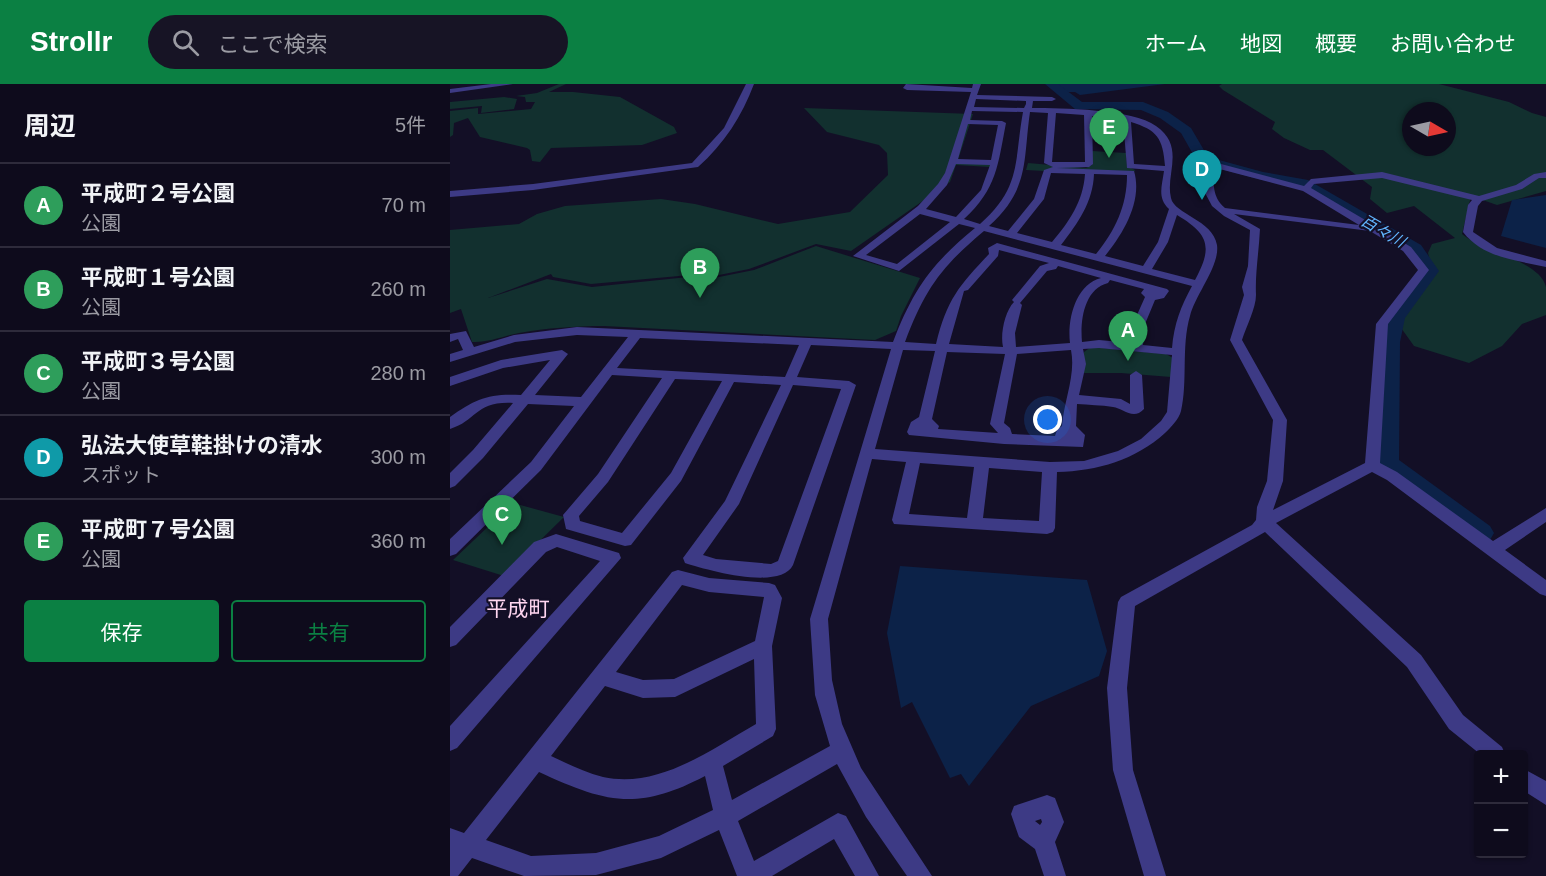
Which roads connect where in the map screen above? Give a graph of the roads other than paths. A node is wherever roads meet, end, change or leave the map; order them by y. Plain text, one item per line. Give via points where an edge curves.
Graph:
1 (509, 84) edge
2 (750, 84) edge
3 (910, 84) edge
4 (975, 90) edge
5 (450, 91) edge
6 (1029, 98) junction
7 (1052, 99) dead end
8 (970, 109) junction
9 (1026, 111) junction
10 (1052, 112) junction
11 (1088, 114) junction
12 (1126, 118) junction
13 (966, 122) junction
14 (953, 161) junction
15 (993, 163) junction
16 (1168, 169) junction
17 (1090, 171) junction
18 (1546, 175) edge
19 (1306, 189) junction
20 (450, 194) edge
21 (1479, 199) junction
22 (1174, 209) junction
23 (917, 210) junction
24 (1225, 210) junction
25 (956, 220) junction
26 (982, 227) junction
27 (1375, 230) junction
28 (1011, 235) junction
29 (1054, 246) junction
30 (1000, 250) junction
31 (1098, 258) junction
32 (1049, 263) junction
33 (1546, 264) edge
34 (1146, 270) junction
35 (1101, 277) junction
36 (1198, 284) junction
37 (637, 333) junction
38 (450, 338) edge
39 (807, 341) junction
40 (898, 345) junction
41 (1077, 346) junction
42 (1137, 347) junction
43 (942, 348) junction
44 (470, 351) junction
45 (1011, 351) junction
46 (1179, 352) junction
47 (450, 358) edge
48 (607, 371) junction
49 (671, 375) junction
50 (1136, 375) dead end
51 (730, 378) junction
52 (789, 381) junction
53 (450, 382) edge
54 (525, 398) junction
55 (1072, 399) junction
56 (585, 402) junction
57 (450, 424) edge
58 (997, 424) junction
59 (959, 436) junction
60 (988, 438) junction
61 (1004, 439) junction
62 (1034, 440) junction
63 (868, 454) junction
64 (914, 458) junction
65 (954, 460) junction
66 (982, 462) junction
67 (1031, 465) junction
68 (1372, 466) junction
69 (1050, 467) junction
70 (450, 482) edge
71 (1546, 514) edge
72 (1264, 522) junction
73 (974, 524) junction
74 (450, 549) edge
75 (1492, 550) junction
76 (1546, 589) edge
77 (450, 639) edge
78 (763, 646) junction
79 (602, 676) junction
80 (450, 741) edge
81 (842, 750) junction
82 (1489, 750) edge
83 (536, 760) junction
84 (711, 760) junction
85 (1528, 782) edge
86 (1546, 794) edge
87 (725, 816) junction
88 (1044, 842) dead end
89 (459, 843) edge
90 (450, 868) edge
91 (750, 876) edge
92 (868, 876) edge
93 (921, 876) edge
94 (1055, 876) edge
95 (1155, 876) edge

1 - 5 street
2 - 20 street via 707,156 696,165
3 - 4 street via 907,88
4 - 6 street
4 - 8 street
6 - 7 street
6 - 9 street
8 - 9 street
8 - 13 street
9 - 10 street
9 - 26 street via 1024,146 1014,187 1003,206
10 - 11 street
10 - 11 street via 1048,163 1054,165 1089,164
11 - 12 street
12 - 16 street via 1159,131
12 - 16 street via 1130,166
13 - 14 street
13 - 15 street via 1002,123
14 - 15 street
14 - 23 street via 944,183
15 - 25 street via 985,189
16 - 22 street via 1166,196
17 - 28 street via 1047,172 1036,206
17 - 29 street via 1080,211
17 - 31 street via 1131,173 1126,214
18 - 21 street
19 - 21 street via 1311,182 1382,175
19 - 24 street via 1206,163 1215,206
19 - 27 street
21 - 33 street via 1473,205 1468,232 1475,242
22 - 34 street via 1163,242
22 - 36 street via 1200,226 1212,242 1213,257
23 - 25 street
23 - 25 street via 858,256 899,268
24 - 27 street
24 - 72 street via 1255,229 1250,295 1236,340 1280,420 1275,481
25 - 26 street
26 - 28 street
26 - 40 street via 928,279 913,304
27 - 68 street via 1407,249 1424,270 1382,324
28 - 29 street
28 - 30 street
29 - 31 street
30 - 32 street
30 - 43 street via 962,290
31 - 34 street
32 - 35 street
32 - 45 street via 1017,302 1009,331
34 - 36 street
35 - 41 street via 1076,313
35 - 42 street via 1150,292
36 - 46 street via 1184,315
37 - 39 street
37 - 44 street via 550,333
37 - 48 street
38 - 44 street via 462,334
39 - 40 street
39 - 52 street
40 - 43 street
40 - 63 street
41 - 42 street
41 - 45 street
41 - 55 street via 1080,364
42 - 46 street
43 - 45 street
43 - 59 street via 928,427
44 - 47 street
45 - 58 street
46 - 69 street via 1174,412 1146,442 1123,455 1084,466
48 - 49 street
48 - 56 street
49 - 51 street
49 - 51 street via 603,478 571,515 572,525 625,540 676,477
50 - 55 street via 1137,409 1127,409 1121,403
51 - 52 street
52 - 52 street via 731,504 691,558 716,566 772,571 784,565 849,385
53 - 54 street via 501,364 562,354
54 - 56 street
54 - 57 street via 482,403
54 - 70 street
55 - 62 street via 1069,428 1062,433 1062,442
56 - 74 street via 524,481
58 - 60 street via 989,429
58 - 61 street via 1005,431
59 - 60 street
59 - 65 street
60 - 61 street
61 - 62 street
62 - 67 street
63 - 64 street
63 - 81 street via 819,619 826,699
64 - 65 street
64 - 73 street via 900,520
65 - 66 street
66 - 67 street
66 - 73 street
67 - 69 street
68 - 72 street
68 - 75 street via 1392,476
69 - 73 street via 1047,528
71 - 75 street
72 - 82 street via 1414,661 1456,722
72 - 95 street via 1127,603 1117,688 1123,770
75 - 76 street
77 - 80 street via 540,547 556,540 613,558
78 - 79 street via 675,688 643,689
78 - 79 street via 773,598 769,590 699,584 678,578
78 - 84 street via 766,729
79 - 83 street
81 - 87 street
81 - 93 street via 877,814
83 - 84 street via 599,785 625,789 661,784
83 - 89 street
84 - 87 street
85 - 86 street
87 - 89 street via 661,847 596,864 531,867
87 - 91 street
88 - 94 street
89 - 90 street
91 - 92 street via 838,824

